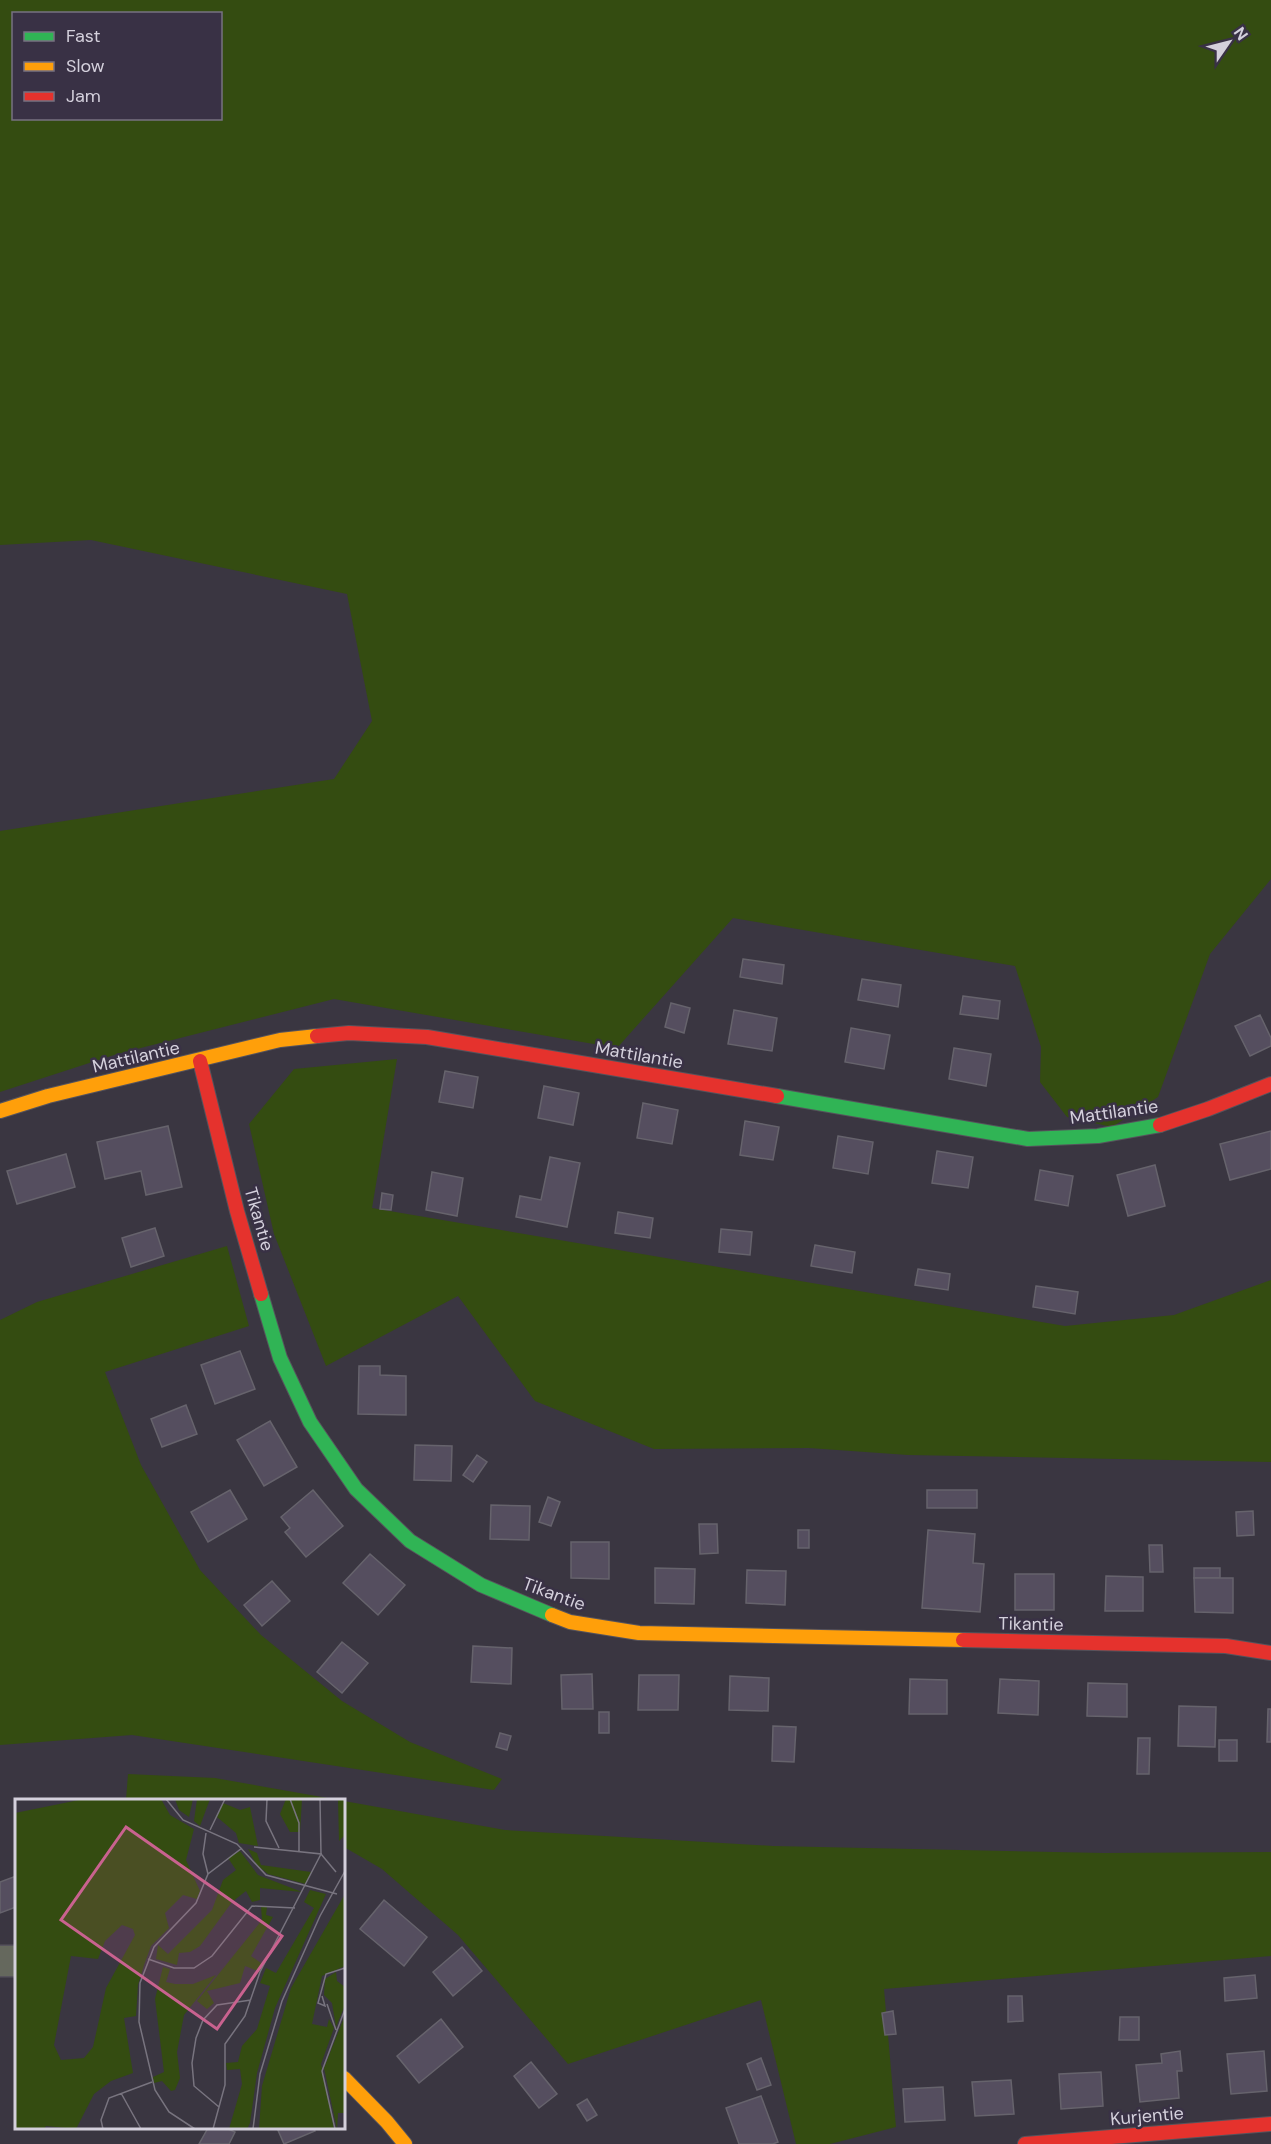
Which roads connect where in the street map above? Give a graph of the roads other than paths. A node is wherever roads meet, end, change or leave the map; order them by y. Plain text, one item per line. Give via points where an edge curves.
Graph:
1 (200, 1060) junction
2 (1271, 1084) edge
3 (0, 1111) edge
4 (1271, 1653) edge
5 (345, 2079) edge
6 (1271, 2124) edge
7 (405, 2144) edge
8 (1025, 2144) edge

1 - 2 street, Mattilantie via 280,1040 349,1033 427,1037 1028,1138 1099,1136 1167,1123
1 - 3 street, Mattilantie
1 - 4 street, Tikantie via 237,1211 280,1358 310,1422 356,1489 410,1541 481,1585 570,1622 639,1633 1226,1646
5 - 7 street
6 - 8 street, Kurjentie

